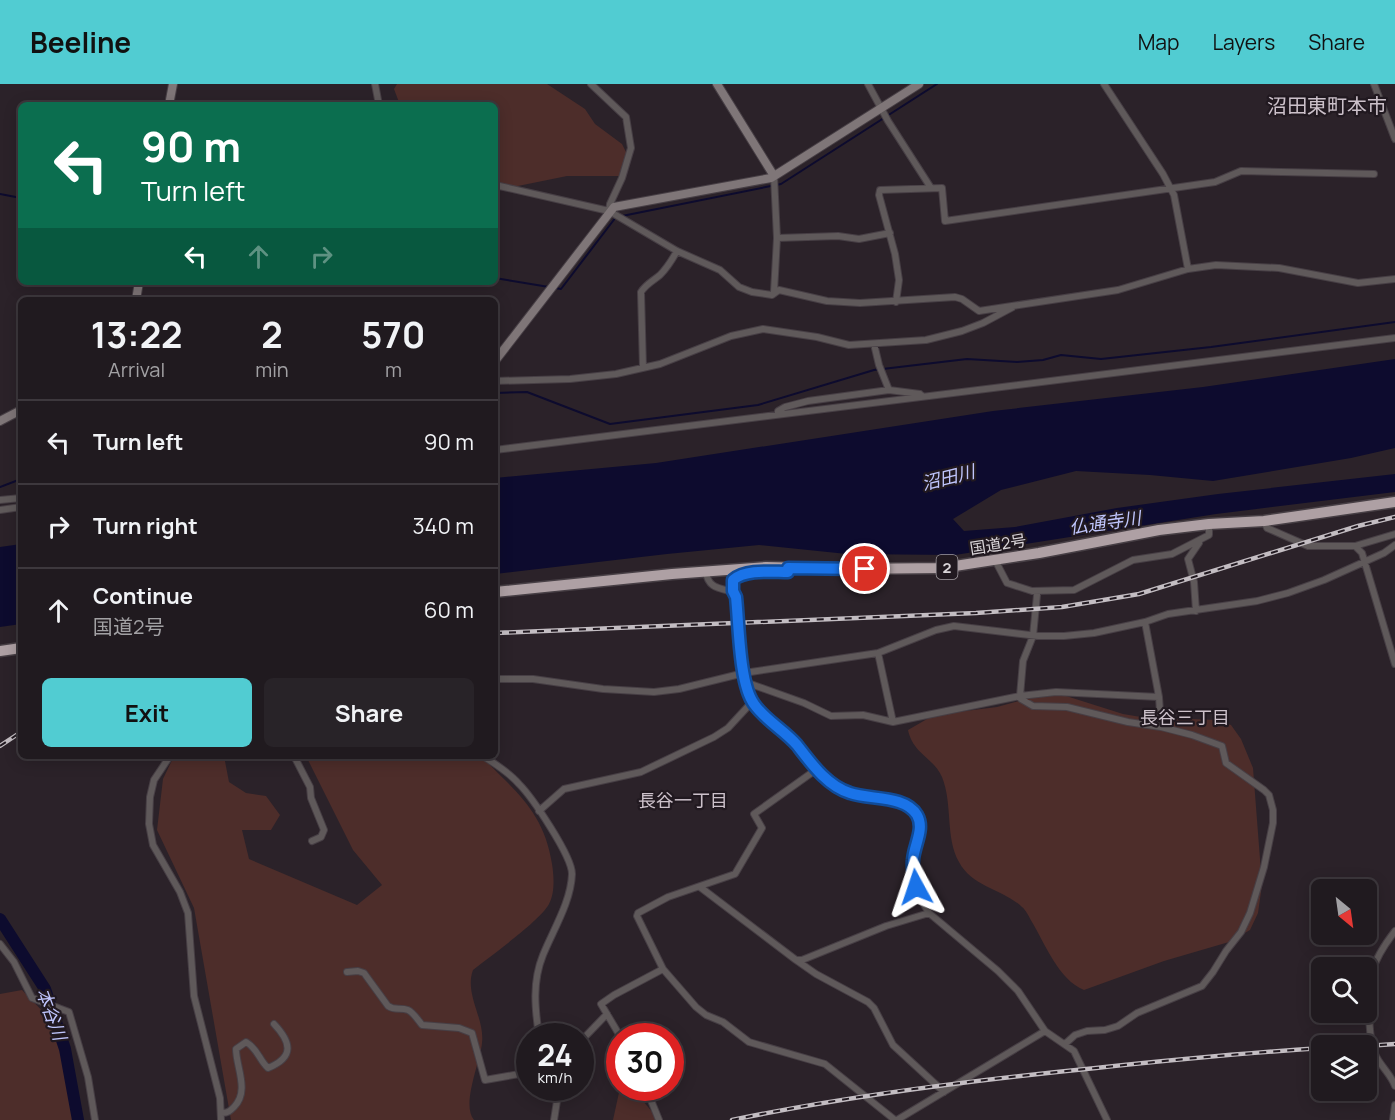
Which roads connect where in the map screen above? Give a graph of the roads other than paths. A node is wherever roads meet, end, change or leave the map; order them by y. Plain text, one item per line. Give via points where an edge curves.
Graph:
1 (173, 84) edge
2 (375, 84) edge
3 (591, 84) edge
4 (717, 84) edge
5 (868, 84) edge
6 (920, 84) edge
7 (1104, 84) edge
8 (1374, 84) edge
9 (170, 102) edge
10 (378, 102) edge
11 (880, 109) junction
12 (1395, 139) edge
13 (1374, 174) dead end
14 (775, 178) junction
15 (498, 186) edge
16 (931, 188) junction
17 (1171, 188) junction
18 (609, 211) junction
19 (890, 233) junction
20 (777, 238) junction
21 (677, 251) junction
22 (1188, 269) junction
23 (1395, 279) edge
24 (774, 292) junction
25 (896, 302) junction
26 (1013, 306) junction
27 (1395, 338) edge
28 (874, 344) junction
29 (498, 358) edge
30 (643, 368) junction
31 (498, 381) edge
32 (889, 390) junction
33 (922, 397) junction
34 (18, 412) edge
35 (778, 414) junction
36 (0, 421) edge
37 (498, 450) edge
38 (18, 498) edge
39 (0, 500) edge
40 (1395, 502) edge
41 (18, 507) edge
42 (0, 510) edge
43 (1264, 521) junction
44 (1209, 524) junction
45 (1395, 534) edge
46 (1203, 538) junction
47 (1395, 545) edge
48 (1355, 546) junction
49 (995, 560) junction
50 (1365, 562) junction
51 (788, 568) junction
52 (706, 572) junction
53 (1023, 589) junction
54 (733, 591) junction
55 (1055, 591) junction
56 (498, 592) edge
57 (1036, 595) junction
58 (1196, 611) junction
59 (1145, 622) junction
60 (1034, 636) junction
61 (18, 648) edge
62 (0, 651) edge
63 (878, 653) junction
64 (1395, 664) edge
65 (744, 673) junction
66 (498, 679) edge
67 (745, 682) junction
68 (1020, 696) junction
69 (1159, 697) junction
70 (752, 702) junction
71 (893, 722) junction
72 (1161, 727) junction
73 (168, 759) edge
74 (296, 759) edge
75 (488, 759) edge
76 (817, 769) junction
77 (539, 811) junction
78 (312, 841) dead end
79 (700, 887) junction
80 (929, 913) junction
81 (1395, 931) edge
82 (0, 944) edge
83 (796, 960) junction
84 (663, 969) junction
85 (347, 972) dead end
86 (607, 1014) junction
87 (538, 1023) edge
88 (612, 1023) edge
89 (274, 1024) dead end
90 (594, 1027) edge
91 (1045, 1031) junction
92 (1065, 1044) junction
93 (516, 1075) edge
94 (1395, 1086) edge
95 (944, 1092) junction
96 (557, 1101) edge
97 (651, 1101) edge
98 (1395, 1105) edge
99 (221, 1117) edge
100 (95, 1120) edge
101 (554, 1120) edge
102 (659, 1120) edge
103 (896, 1120) edge
104 (1107, 1120) edge
105 (1392, 1120) edge

1 - 9 street
2 - 10 street
3 - 18 street via 626,117 631,148
4 - 14 street
5 - 11 street
6 - 11 street
7 - 17 street
8 - 12 street
11 - 14 street
11 - 16 street
13 - 17 street via 1241,171 1215,182
14 - 18 street
14 - 20 street
15 - 18 street
16 - 17 street via 942,188 945,221
16 - 19 street via 880,190
17 - 22 street
18 - 21 street
18 - 29 street
19 - 20 street via 859,239
19 - 25 street via 899,280
20 - 24 street
21 - 24 street via 720,270 739,287 772,296
21 - 30 street via 669,266 641,292
22 - 23 street via 1239,265 1279,268 1358,283
22 - 26 street via 1118,290
24 - 25 street via 827,301
25 - 26 street via 955,297 979,311
26 - 28 street via 962,332 926,340
27 - 33 street
28 - 30 street via 849,345 763,329 731,336
28 - 32 street
30 - 31 street via 570,379
32 - 33 street
32 - 35 street via 808,401 785,407
33 - 35 street
34 - 36 street
35 - 37 street
38 - 39 street
40 - 43 highway, 国道2号 / 2
41 - 42 street
43 - 44 highway, 国道2号 / 2
43 - 48 street via 1267,528 1308,546
44 - 46 street via 1209,535
44 - 49 highway, 国道2号 / 2
45 - 48 street
46 - 55 street via 1172,554 1133,560 1074,590
46 - 58 street via 1188,559
47 - 50 street
48 - 50 street
49 - 51 highway, 国道2号 / 2 via 942,568
49 - 53 street via 1007,583
50 - 58 street via 1288,593
50 - 64 street
51 - 52 highway, 国道2号 / 2
51 - 54 street via 788,572 738,576 733,580
52 - 54 street via 712,587
52 - 56 highway, 国道2号 / 2
53 - 55 street
53 - 57 street
54 - 65 street
55 - 57 street
57 - 60 street
58 - 59 street
59 - 60 street via 1094,633
59 - 69 street
60 - 63 street via 954,626
60 - 68 street via 1023,661
61 - 62 highway
63 - 65 street
63 - 71 street
65 - 66 street via 654,692
65 - 67 street
67 - 70 street
67 - 71 street via 831,716 863,715
68 - 69 street via 1056,692
68 - 71 street
68 - 72 street via 1033,706 1067,707
69 - 72 street
70 - 76 street
70 - 77 street via 714,737 641,772 564,789
72 - 92 street via 1222,746 1226,763 1269,795 1273,810 1264,867 1241,932 1202,986 1137,1013 1118,1026 1075,1035
73 - 99 street via 154,780 149,824 153,845 188,913 194,996 220,1098
74 - 78 street via 324,830 321,837
75 - 77 street via 520,784
76 - 79 street via 754,814 762,828 735,874
76 - 80 street via 837,788 851,794 902,803 912,809 920,821 912,872
77 - 87 street via 570,861 572,872 538,969
79 - 83 street
79 - 84 street via 668,897 638,913
80 - 83 street
80 - 91 street via 1009,982
81 - 94 street via 1372,968 1368,989 1370,1038 1376,1057
82 - 100 street via 32,998 69,1012 88,1077
83 - 95 street via 868,1002 893,1045
84 - 86 street via 602,1004
84 - 103 street via 686,998 706,1015 723,1022 749,1042 825,1064
85 - 93 street via 364,973 391,1009 406,1009 422,1025 472,1033 485,1080
86 - 88 street
86 - 90 street
89 - 99 street via 289,1044 286,1053 268,1068 246,1042 236,1049 241,1096 237,1105
91 - 92 street
91 - 95 street
92 - 104 street via 1074,1051
95 - 103 street
96 - 101 street
97 - 102 street
98 - 105 street

